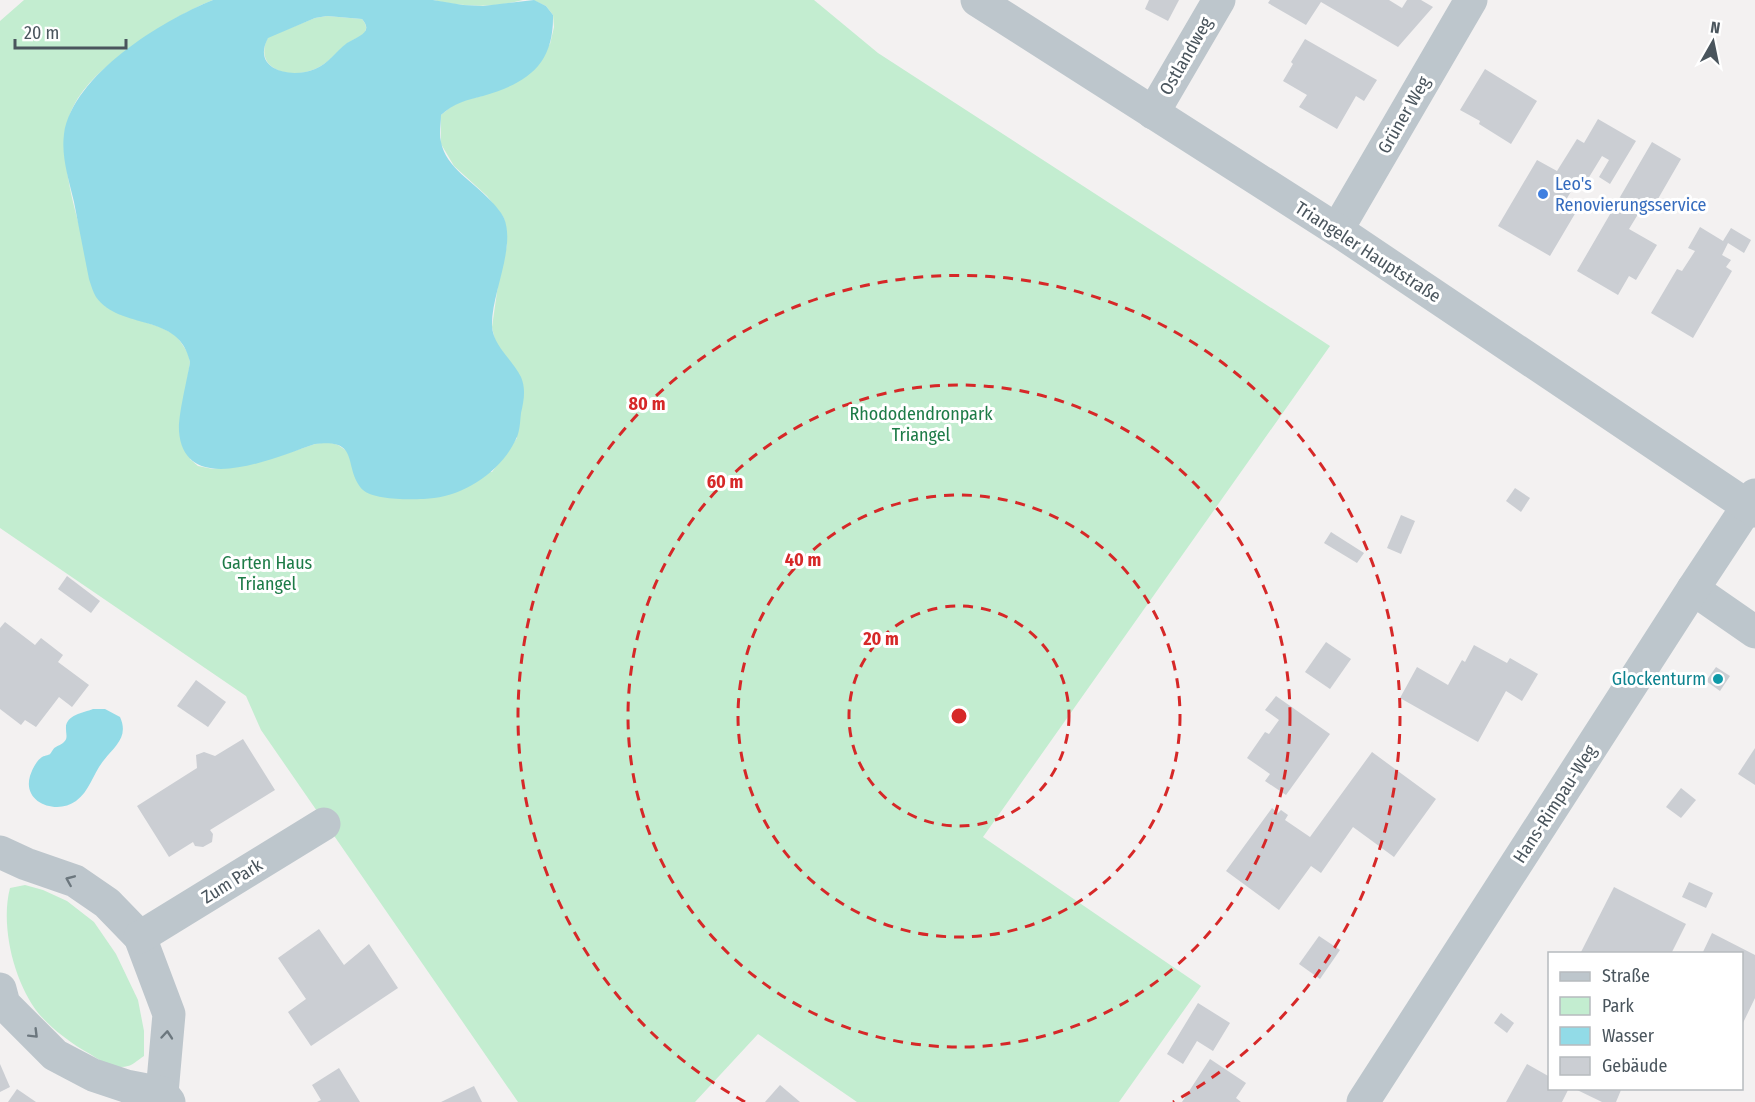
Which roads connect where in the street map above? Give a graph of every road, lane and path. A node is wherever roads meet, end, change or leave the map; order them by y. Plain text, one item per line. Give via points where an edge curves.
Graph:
1 (977, 0) edge
2 (1219, 0) edge
3 (1471, 0) edge
4 (1153, 113) junction
5 (1337, 230) junction
6 (1753, 504) edge
7 (1693, 589) junction
8 (1755, 632) edge
9 (324, 824) dead end
10 (0, 852) edge
11 (140, 937) junction
12 (0, 989) edge
13 (165, 1098) edge
14 (1364, 1102) edge

1 - 4 street, Triangeler Hauptstraße
2 - 4 street, Ostlandweg
3 - 5 street, Grüner Weg
4 - 5 street, Triangeler Hauptstraße
5 - 6 street, Triangeler Hauptstraße
6 - 7 street, Hans-Rimpau-Weg
7 - 8 street
7 - 14 street, Hans-Rimpau-Weg
9 - 11 street, Zum Park
11 -> 10 street via 107,903 75,881
13 -> 11 street via 169,1014
12 -> 13 street via 4,1004 55,1055 93,1075

